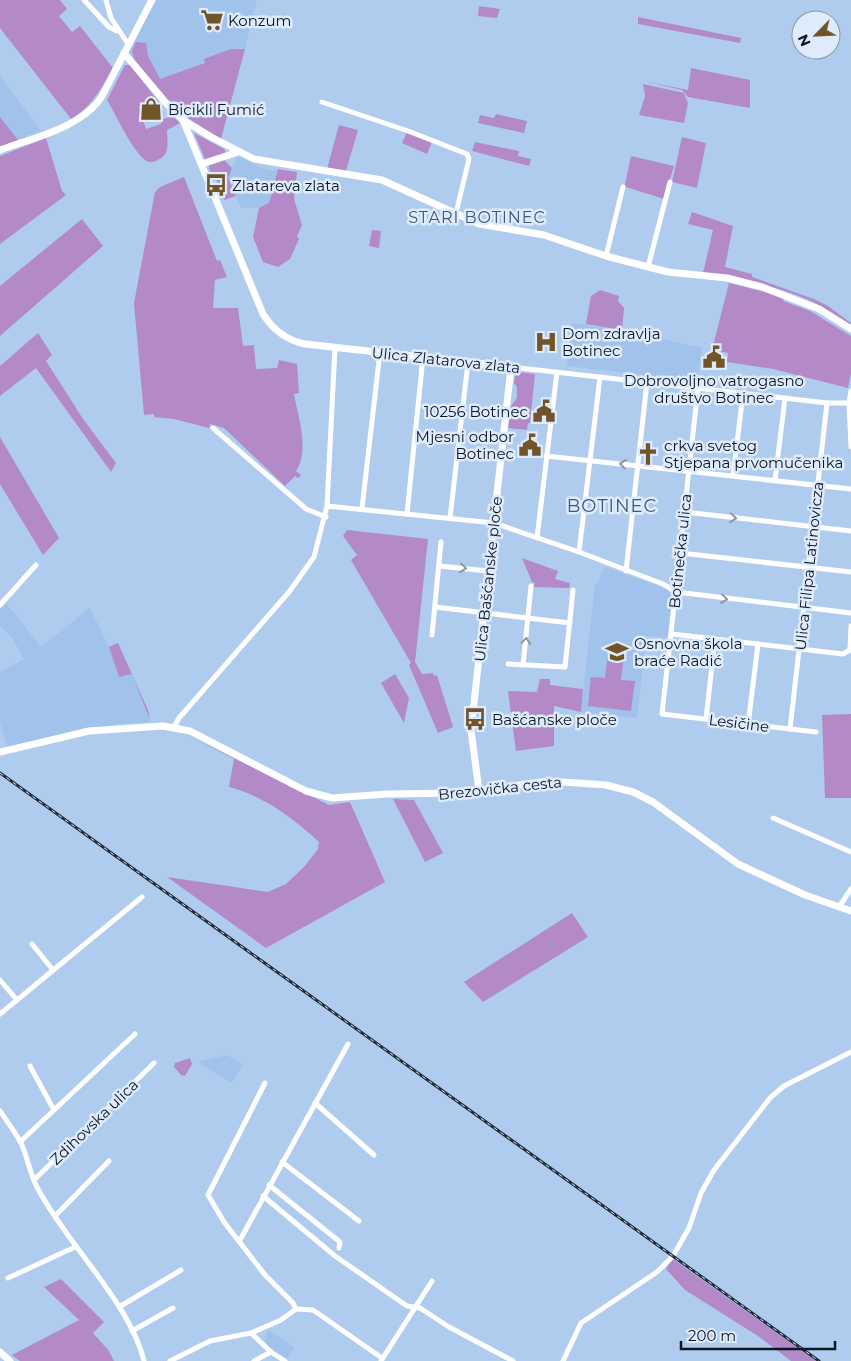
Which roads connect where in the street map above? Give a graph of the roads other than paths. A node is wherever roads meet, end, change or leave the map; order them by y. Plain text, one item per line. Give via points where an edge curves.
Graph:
1 (84, 0) edge
2 (106, 0) edge
3 (152, 0) edge
4 (118, 31) junction
5 (128, 44) junction
6 (124, 53) junction
7 (322, 102) dead end
8 (183, 120) junction
9 (0, 150) edge
10 (238, 152) junction
11 (202, 164) junction
12 (670, 182) dead end
13 (623, 187) dead end
14 (456, 213) junction
15 (606, 256) junction
16 (648, 267) junction
17 (851, 330) edge
18 (335, 347) junction
19 (380, 352) junction
20 (423, 357) junction
21 (468, 362) junction
22 (511, 367) junction
23 (556, 372) junction
24 (600, 377) junction
25 (647, 382) junction
26 (698, 388) junction
27 (851, 390) edge
28 (743, 394) junction
29 (784, 398) junction
30 (827, 403) junction
31 (849, 403) junction
32 (213, 428) dead end
33 (851, 447) edge
34 (546, 456) junction
35 (591, 461) junction
36 (638, 466) junction
37 (689, 471) junction
38 (733, 476) junction
39 (775, 480) junction
40 (817, 485) junction
41 (851, 489) edge
42 (328, 506) junction
43 (362, 508) junction
44 (685, 512) junction
45 (407, 514) junction
46 (326, 517) junction
47 (450, 518) junction
48 (494, 524) junction
49 (813, 527) junction
50 (851, 531) edge
51 (536, 538) junction
52 (441, 542) dead end
53 (579, 552) junction
54 (680, 553) junction
55 (36, 565) dead end
56 (439, 566) junction
57 (808, 568) junction
58 (488, 571) junction
59 (626, 571) junction
60 (851, 572) edge
61 (531, 586) dead end
62 (573, 590) dead end
63 (676, 592) junction
64 (0, 605) edge
65 (435, 608) junction
66 (804, 608) junction
67 (484, 613) junction
68 (851, 613) edge
69 (528, 618) junction
70 (570, 623) junction
71 (851, 626) edge
72 (672, 634) junction
73 (432, 635) dead end
74 (715, 639) junction
75 (758, 644) junction
76 (800, 648) junction
77 (508, 664) dead end
78 (523, 665) junction
79 (662, 714) joint
80 (706, 719) junction
81 (748, 724) junction
82 (174, 727) junction
83 (790, 729) junction
84 (816, 732) dead end
85 (0, 752) edge
86 (478, 791) junction
87 (773, 818) dead end
88 (851, 852) edge
89 (851, 890) edge
90 (142, 897) dead end
91 (839, 908) junction
92 (851, 911) edge
93 (32, 944) dead end
94 (53, 970) junction
95 (0, 980) edge
96 (17, 1000) junction
97 (0, 1014) edge
98 (135, 1034) dead end
99 (348, 1044) dead end
100 (851, 1052) edge
101 (154, 1063) dead end
102 (30, 1066) dead end
103 (265, 1083) dead end
104 (315, 1103) junction
105 (54, 1110) junction
106 (0, 1111) edge
107 (20, 1142) junction
108 (374, 1155) dead end
109 (109, 1161) dead end
110 (282, 1162) junction
111 (34, 1180) junction
112 (269, 1185) junction
113 (263, 1196) junction
114 (55, 1216) junction
115 (359, 1221) dead end
116 (240, 1240) junction
117 (75, 1246) junction
118 (339, 1248) dead end
119 (181, 1270) dead end
120 (8, 1278) dead end
121 (432, 1281) dead end
122 (119, 1307) junction
123 (414, 1307) junction
124 (173, 1308) dead end
125 (296, 1309) junction
126 (132, 1331) junction
127 (251, 1333) junction
128 (0, 1352) edge
129 (271, 1352) junction
130 (382, 1360) edge
131 (10, 1361) edge
132 (144, 1361) edge
133 (170, 1361) edge
134 (254, 1361) edge
135 (285, 1361) edge
136 (513, 1361) edge
137 (562, 1361) edge

1 - 4 street via 109,27
2 - 4 street
3 - 5 street
4 - 5 street
5 - 6 street
6 - 8 street
6 - 9 street via 102,96 84,116
7 - 14 street via 467,154 469,159
8 - 10 street
8 - 11 street, Ulica Zlatarova zlata
10 - 11 street
10 - 14 street via 270,163 382,180
11 - 18 street, Ulica Zlatarova zlata via 267,320 284,336 298,342
12 - 16 street
13 - 15 street
14 - 15 street via 479,224 544,235
15 - 16 street
16 - 17 street via 680,275 728,278 762,287 819,308
18 - 19 street, Ulica Zlatarova zlata
18 - 42 street
19 - 20 street, Ulica Zlatarova zlata
19 - 43 street
20 - 21 street, Ulica Zlatarova zlata
20 - 45 street
21 - 22 street, Ulica Zlatarova zlata
21 - 47 street
22 - 23 street, Ulica Zlatarova zlata
22 - 48 street, Ulica Bašćanske ploče
23 - 24 street, Ulica Zlatarova zlata
23 - 34 street
24 - 25 street, Ulica Zlatarova zlata
24 - 35 street
25 - 26 street, Ulica Zlatarova zlata
25 - 36 street
26 - 28 street, Ulica Zlatarova zlata
26 - 37 street, Botinečka ulica
27 - 31 street
28 - 29 street, Ulica Zlatarova zlata
28 - 38 street
29 - 30 street, Ulica Zlatarova zlata
29 - 39 street
30 - 31 street, Ulica Zlatarova zlata
30 - 40 street, Ulica Filipa Latinovicza
31 - 33 street
32 - 46 street via 306,509
34 - 35 street
34 - 51 street
36 -> 35 street
35 - 53 street
36 - 37 street
36 - 59 street
37 - 38 street
37 - 44 street, Botinečka ulica
38 - 39 street
39 - 40 street
40 - 41 street
40 - 49 street, Ulica Filipa Latinovicza
42 - 43 street
42 - 46 street
43 - 45 street
44 -> 49 street
44 - 54 street, Botinečka ulica
45 - 47 street
46 - 82 street via 309,566
47 - 48 street
48 - 51 street
48 - 58 street, Ulica Bašćanske ploče
49 - 50 street
49 - 57 street, Ulica Filipa Latinovicza
51 - 53 street
52 - 56 street
53 - 59 street
54 - 57 street
54 - 63 street, Botinečka ulica
55 - 64 street
56 -> 58 street
56 - 65 street
57 - 60 street
57 - 66 street, Ulica Filipa Latinovicza
58 - 67 street, Ulica Bašćanske ploče
59 - 63 street
61 - 69 street
62 - 70 street
63 -> 66 street
63 - 72 street, Botinečka ulica
65 - 67 street
65 - 73 street
66 - 68 street
66 - 76 street, Ulica Filipa Latinovicza
67 - 69 street
67 - 86 street, Ulica Bašćanske ploče via 471,730
69 - 70 street
78 -> 69 street
70 - 78 street via 565,668
71 - 76 street via 850,650 847,653
72 - 74 street
72 - 79 street, Botinečka ulica
74 - 75 street
74 - 80 street
75 - 76 street
75 - 81 street
76 - 83 street, Ulica Filipa Latinovicza
77 - 78 street
79 - 80 street, Lesičine
80 - 81 street, Lesičine
81 - 83 street, Lesičine
82 - 85 street, Brezovička cesta via 142,726 89,731
82 - 86 street, Brezovička cesta via 198,735 298,787 325,797
83 - 84 street, Lesičine
86 - 91 street, Brezovička cesta via 556,780 623,789 662,808 738,864
87 - 88 street
89 - 91 street
90 - 94 street
91 - 92 street, Brezovička cesta
93 - 94 street
94 - 96 street
95 - 96 street
96 - 97 street
98 - 105 street
99 - 104 street
100 - 137 street via 784,1086 770,1098 714,1170 673,1256 657,1272 581,1323
101 - 111 street, Zdihovska ulica
102 - 105 street
103 - 116 street via 208,1195 224,1222
104 - 108 street
104 - 110 street
105 - 107 street
106 - 107 street, Zdihovska ulica
107 - 111 street, Zdihovska ulica
109 - 114 street
110 - 112 street
110 - 115 street
111 - 114 street, Zdihovska ulica
112 - 113 street
112 - 118 street via 340,1242
113 - 116 street
113 - 123 street via 335,1256 407,1306
114 - 117 street, Zdihovska ulica
116 - 125 street via 264,1275
117 - 120 street
117 - 122 street, Zdihovska ulica
119 - 122 street
121 - 123 street
122 - 126 street, Zdihovska ulica
123 - 130 street
123 - 136 street
124 - 126 street
125 - 127 street via 281,1320
125 - 130 street via 313,1310
126 - 132 street, Zdihovska ulica
127 - 129 street
127 - 133 street via 210,1342
128 - 131 street
129 - 134 street
129 - 135 street

